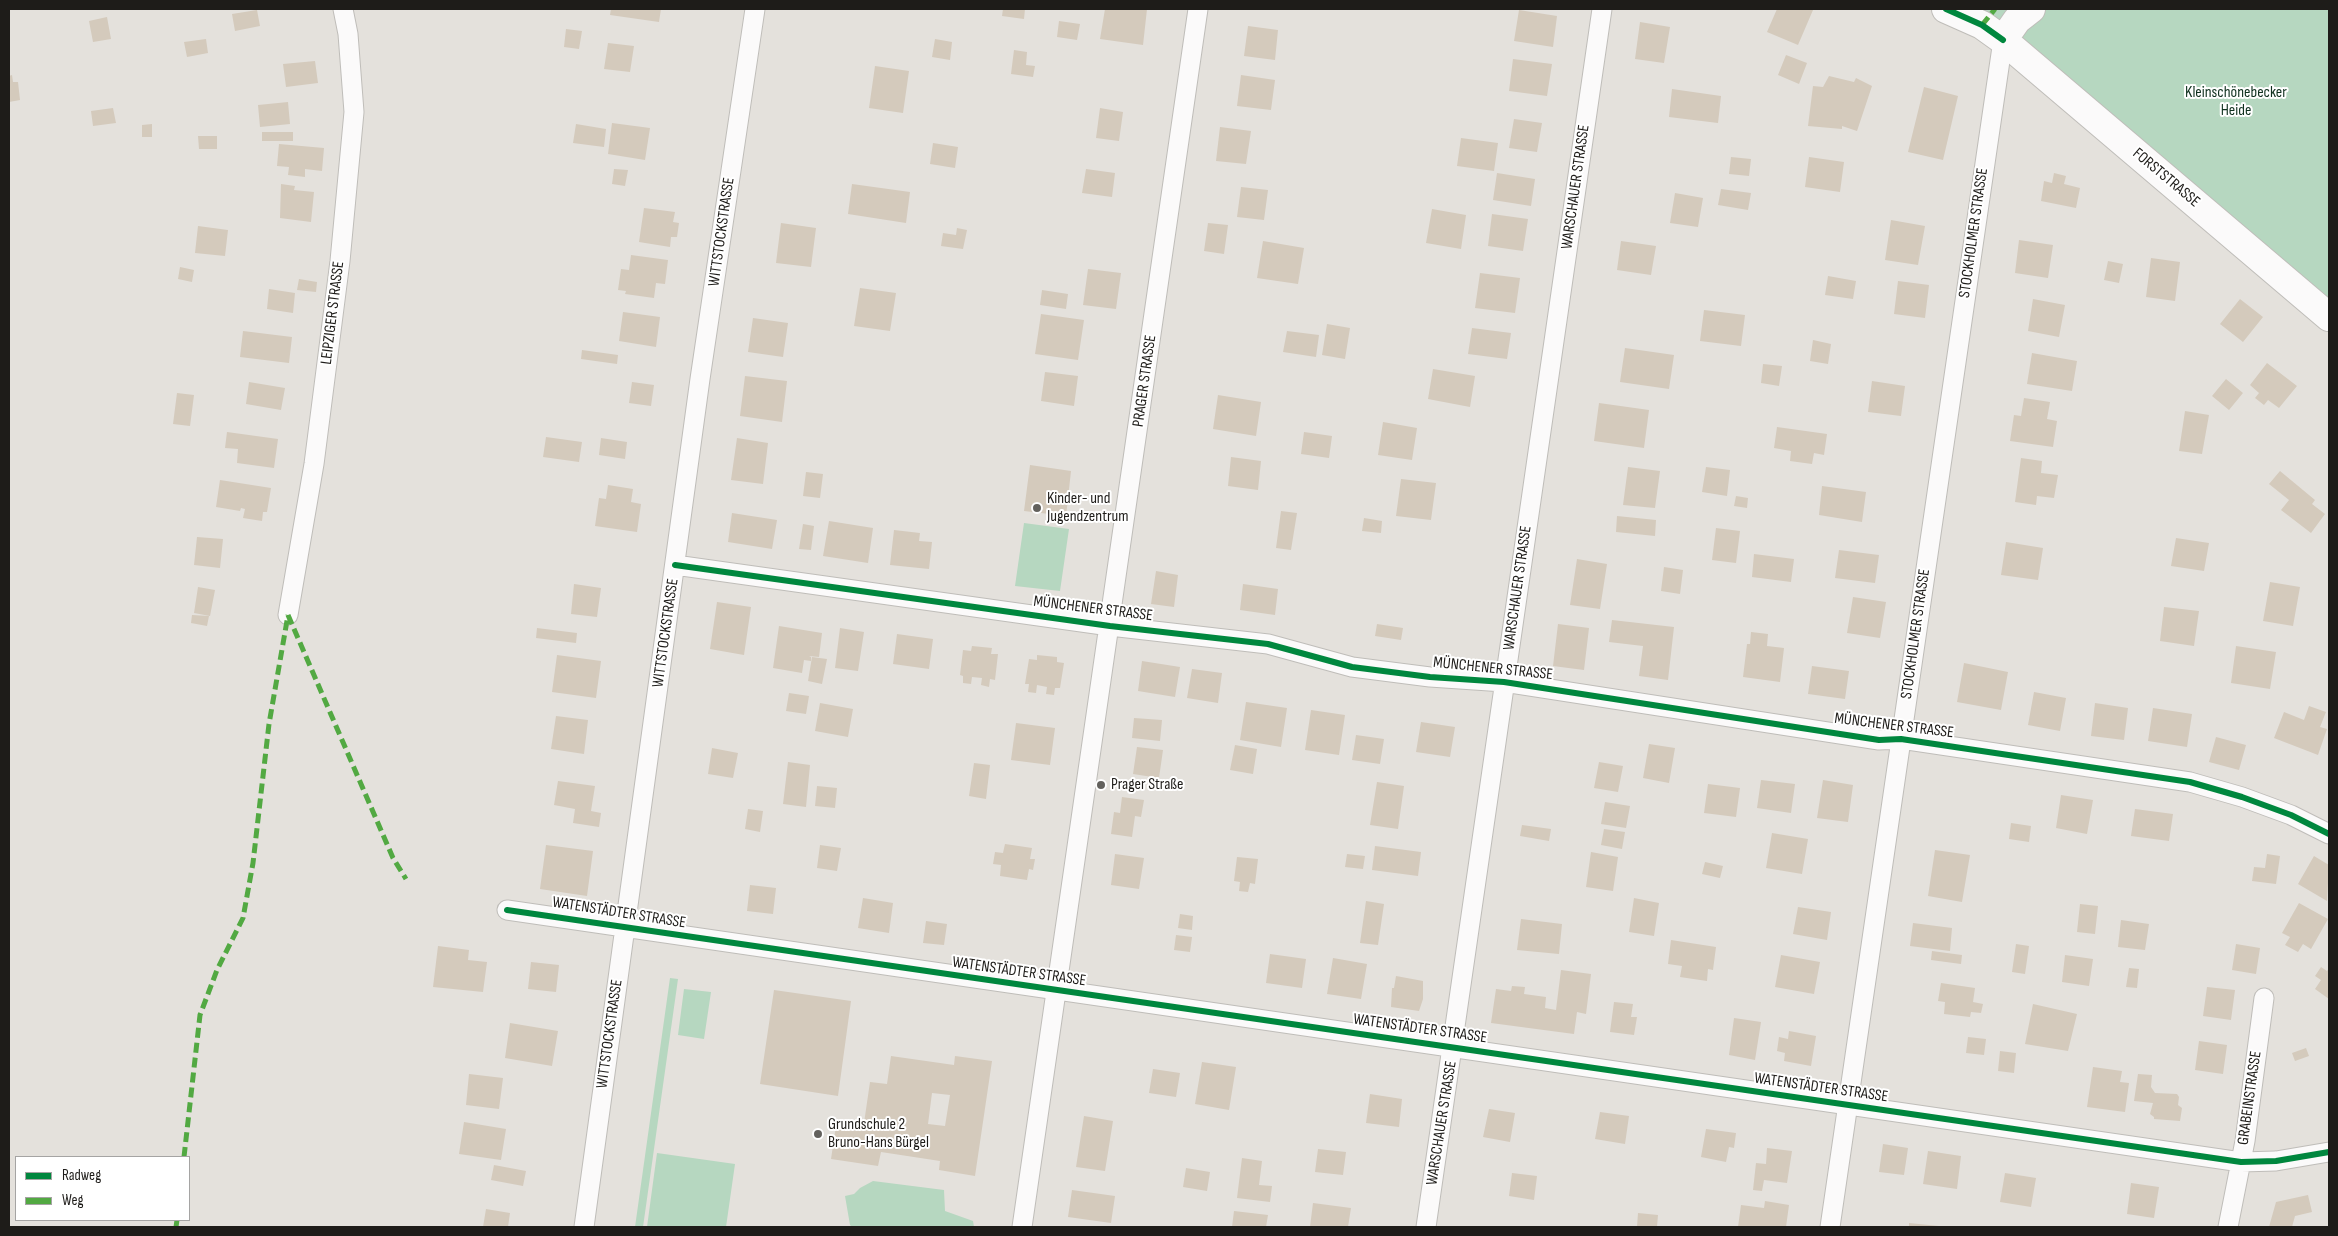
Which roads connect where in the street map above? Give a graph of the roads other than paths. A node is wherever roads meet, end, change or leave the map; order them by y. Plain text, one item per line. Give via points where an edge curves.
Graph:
1 (343, 9) edge
2 (755, 9) edge
3 (1198, 9) edge
4 (1602, 9) edge
5 (1946, 9) edge
6 (2031, 9) edge
7 (2003, 40) junction
8 (2329, 316) edge
9 (676, 564) junction
10 (288, 615) dead end
11 (1110, 626) junction
12 (1504, 682) junction
13 (1901, 739) junction
14 (2329, 834) edge
15 (508, 910) dead end
16 (624, 927) junction
17 (1056, 991) junction
18 (2264, 998) dead end
19 (1453, 1048) junction
20 (1846, 1105) junction
21 (2329, 1152) edge
22 (2241, 1162) junction
23 (584, 1227) edge
24 (1022, 1227) edge
25 (1426, 1227) edge
26 (1830, 1227) edge
27 (2228, 1227) edge

1 - 10 street, LEIPZIGER STRASSE via 354,112 340,261 314,464
2 - 9 street, WITTSTOCKSTRASSE
3 - 11 street, PRAGER STRASSE
4 - 12 street, WARSCHAUER STRASSE
5 - 7 street, FORSTSTRASSE via 1982,25
6 - 7 street via 2017,20
7 - 8 street, FORSTSTRASSE
7 - 13 street, STOCKHOLMER STRASSE
9 - 11 street, MÜNCHENER STRASSE
9 - 16 street, WITTSTOCKSTRASSE
11 - 12 street, MÜNCHENER STRASSE via 1268,644 1352,667
11 - 17 street, PRAGER STRASSE
12 - 13 street, MÜNCHENER STRASSE via 1879,740
12 - 19 street, WARSCHAUER STRASSE
13 - 14 street, MÜNCHENER STRASSE via 2190,782 2242,797
13 - 20 street, STOCKHOLMER STRASSE
15 - 16 street, WATENSTÄDTER STRASSE
16 - 17 street, WATENSTÄDTER STRASSE
16 - 23 street, WITTSTOCKSTRASSE
17 - 19 street, WATENSTÄDTER STRASSE
17 - 24 street, PRAGER STRASSE
18 - 22 street, GRABEINSTRASSE
19 - 20 street, WATENSTÄDTER STRASSE
19 - 25 street, WARSCHAUER STRASSE
20 - 22 street, WATENSTÄDTER STRASSE
20 - 26 street, STOCKHOLMER STRASSE
21 - 22 street, WATENSTÄDTER STRASSE via 2276,1161
22 - 27 street, GRABEINSTRASSE

